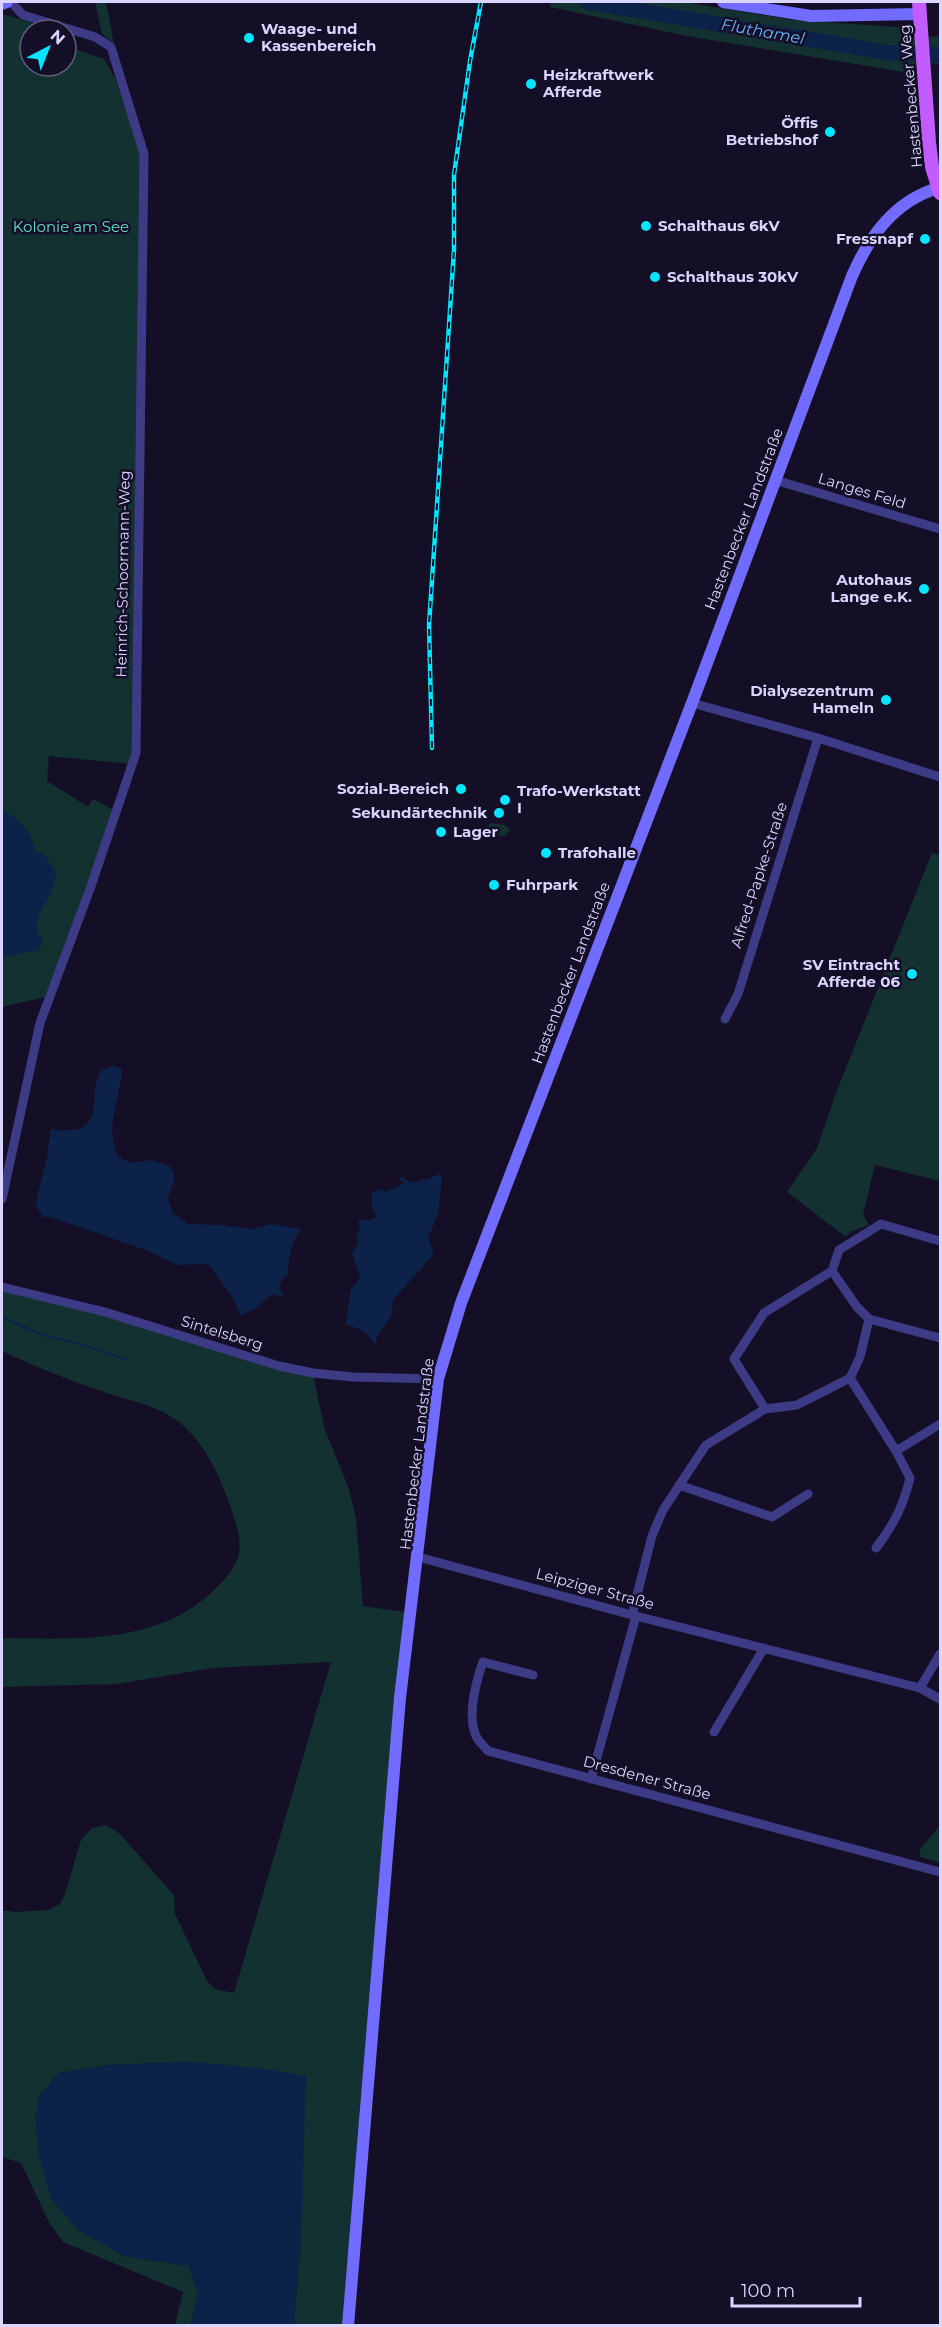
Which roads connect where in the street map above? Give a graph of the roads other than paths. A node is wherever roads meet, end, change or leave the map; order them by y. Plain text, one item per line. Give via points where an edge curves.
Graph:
1 (9, 2) edge
2 (723, 2) edge
3 (2, 4) edge
4 (920, 8) edge
5 (939, 190) edge
6 (775, 480) junction
7 (940, 529) edge
8 (692, 703) junction
9 (819, 738) junction
10 (940, 777) edge
11 (725, 1019) dead end
12 (2, 1198) edge
13 (940, 1241) edge
14 (832, 1271) junction
15 (2, 1287) edge
16 (869, 1319) junction
17 (940, 1338) edge
18 (438, 1378) junction
19 (850, 1378) junction
20 (765, 1410) junction
21 (940, 1425) edge
22 (896, 1451) junction
23 (679, 1485) junction
24 (808, 1494) dead end
25 (876, 1548) dead end
26 (418, 1557) junction
27 (634, 1615) junction
28 (764, 1648) junction
29 (940, 1654) edge
30 (533, 1675) dead end
31 (920, 1688) junction
32 (940, 1699) edge
33 (714, 1732) dead end
34 (591, 1779) junction
35 (940, 1872) edge
36 (348, 2325) edge

1 - 3 main road
1 - 12 street, Heinrich-Schoormann-Weg via 23,15 95,37 111,47 144,154 136,753 40,1023
2 - 4 main road via 811,16
4 - 5 main road, Hastenbecker Weg via 931,158
5 - 6 main road, Hastenbecker Landstraße via 920,193 903,204 878,231 858,262
6 - 7 street, Langes Feld
6 - 8 main road, Hastenbecker Landstraße
8 - 9 street
8 - 18 main road, Hastenbecker Landstraße via 461,1303
9 - 10 street
9 - 11 street, Alfred-Papke-Straße via 738,994
13 - 14 street via 881,1224 839,1250
14 - 16 street
14 - 20 street via 764,1313 735,1359
15 - 18 street, Sintelsberg via 105,1312 279,1366 353,1377
16 - 17 street
16 - 19 street via 860,1357
18 - 26 main road, Hastenbecker Landstraße
19 - 20 street via 797,1405
19 - 22 street
20 - 23 street via 706,1445
21 - 22 street
22 - 25 street via 910,1478 895,1522
23 - 24 street via 772,1517
23 - 27 street via 652,1536
26 - 27 street, Leipziger Straße
26 - 36 main road, Hastenbecker Landstraße via 393,1783
27 - 28 street, Leipziger Straße
27 - 34 street
28 - 31 street, Leipziger Straße
28 - 33 street
29 - 31 street
30 - 34 street, Dresdener Straße via 483,1662 475,1685 476,1736 488,1751
31 - 32 street, Leipziger Straße
34 - 35 street, Dresdener Straße

